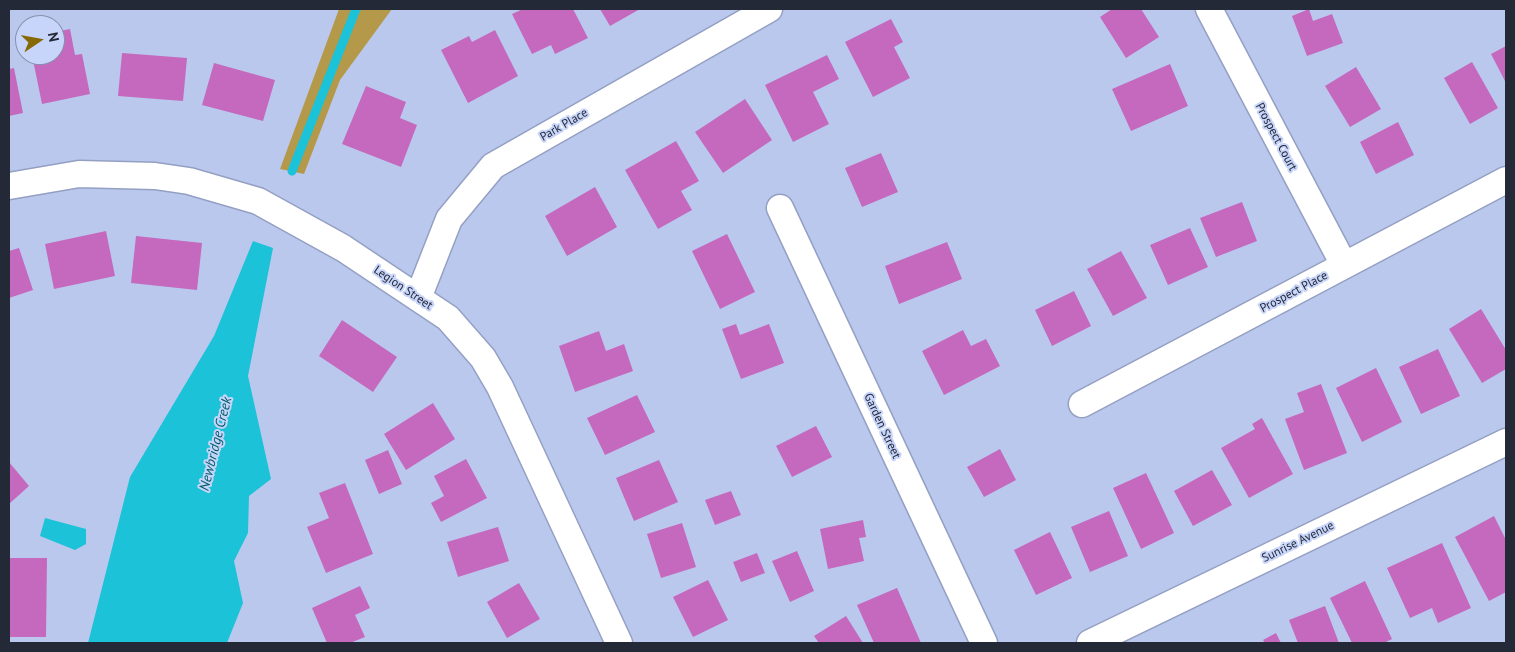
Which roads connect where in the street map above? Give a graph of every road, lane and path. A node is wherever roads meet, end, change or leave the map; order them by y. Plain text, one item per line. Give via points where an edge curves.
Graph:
1 (769, 9) edge
2 (1209, 9) edge
3 (1506, 180) edge
4 (9, 186) edge
5 (780, 208) dead end
6 (1344, 265) junction
7 (418, 298) junction
8 (1082, 404) dead end
9 (1506, 442) edge
10 (619, 643) edge
11 (984, 643) edge
12 (1090, 643) edge

1 - 7 street, Park Place via 492,166 448,219
2 - 6 street, Prospect Court
3 - 6 street, Prospect Place
4 - 7 street, Legion Street via 79,174 155,176 189,181 258,200 343,248
5 - 11 street, Garden Street
6 - 8 street, Prospect Place
7 - 10 street, Legion Street via 448,318 484,358
9 - 12 street, Sunrise Avenue

